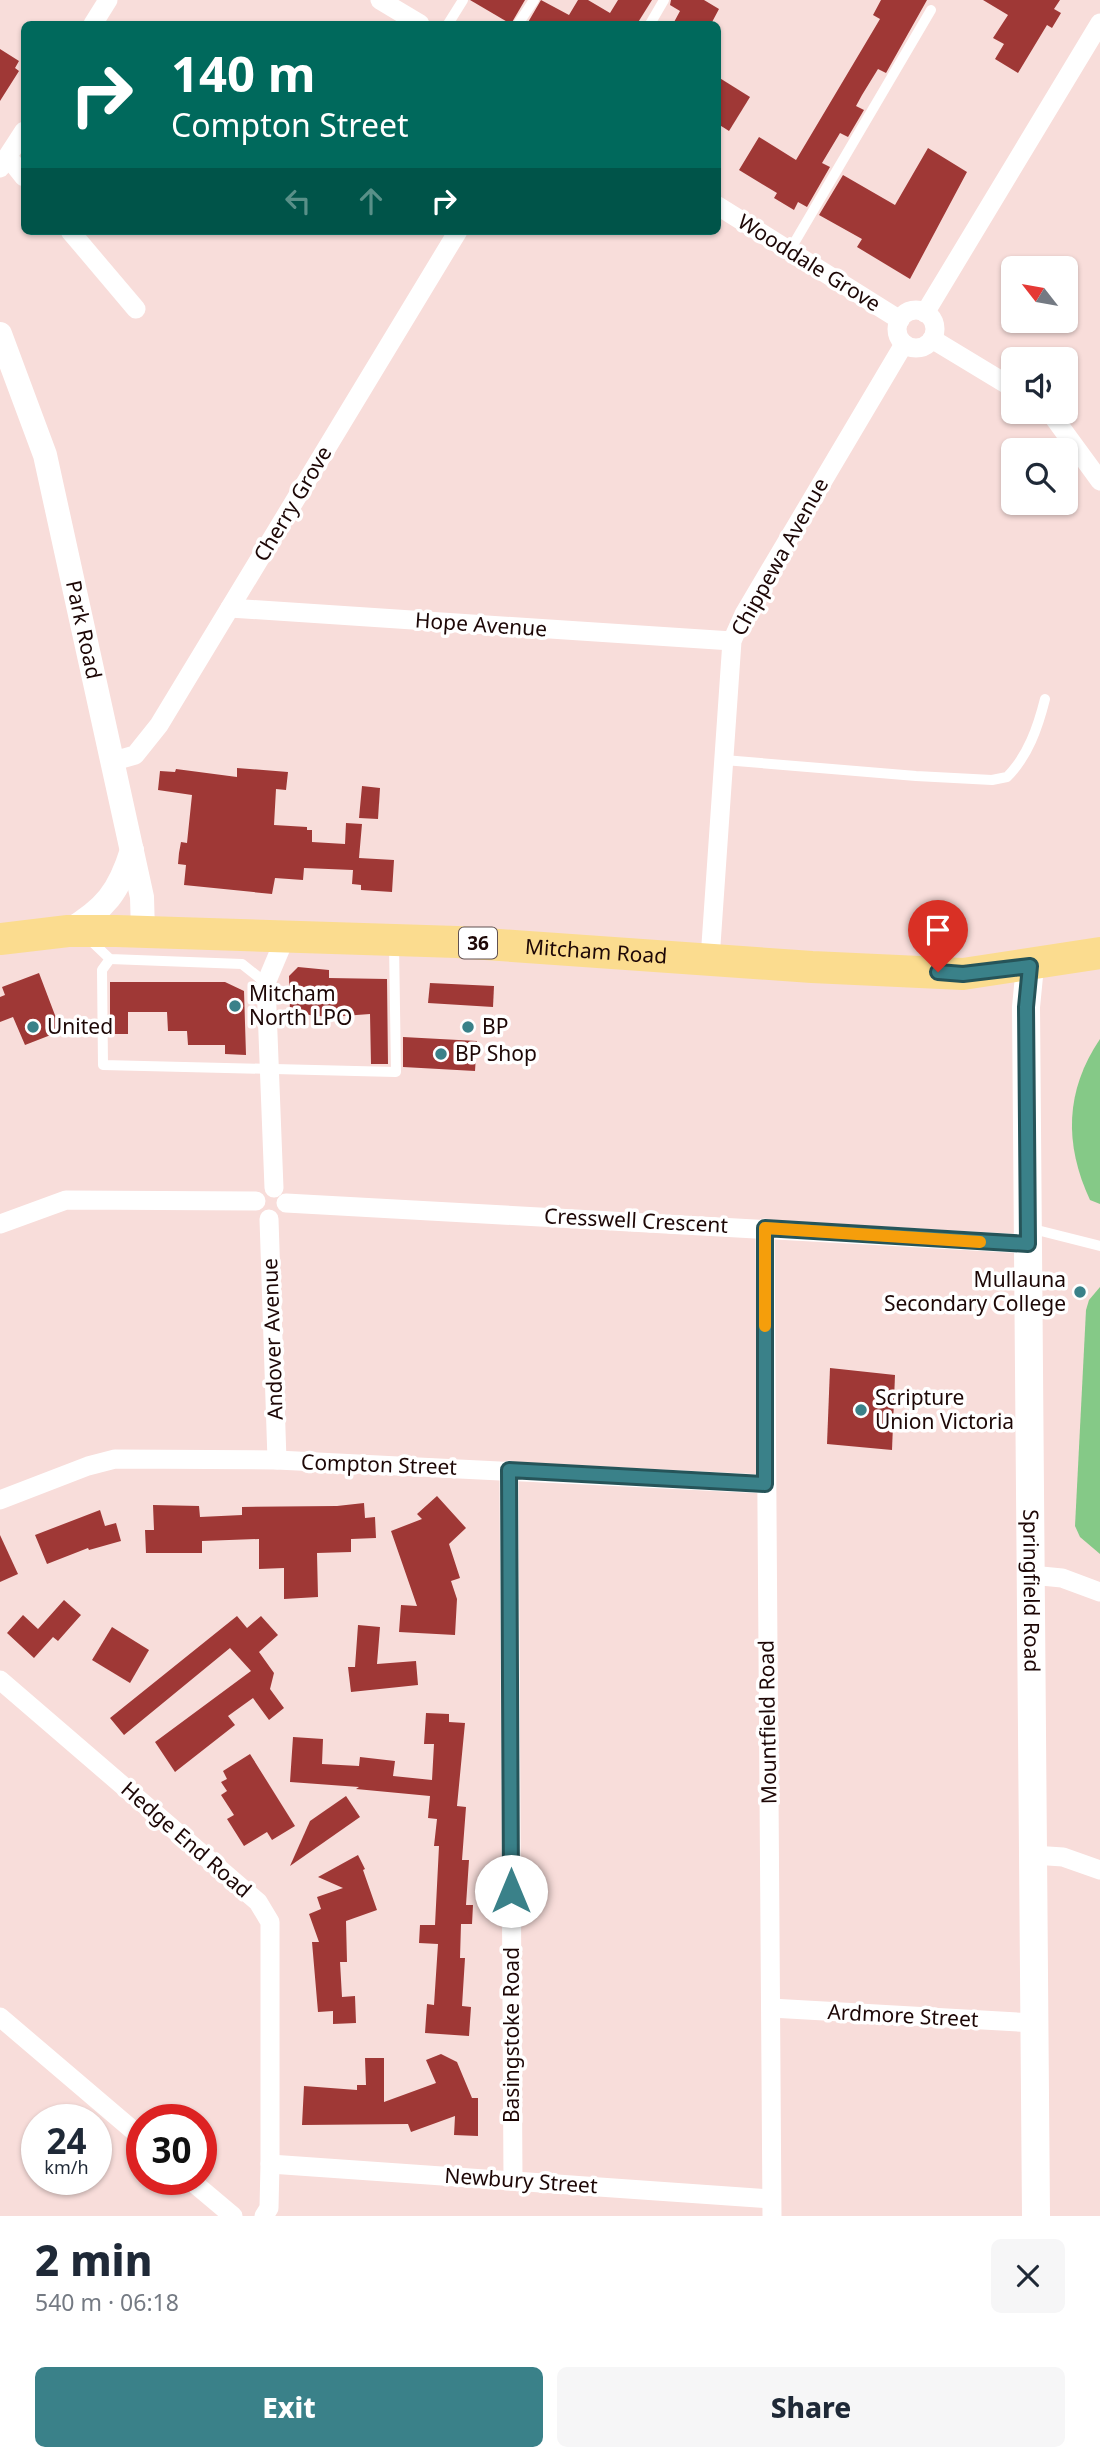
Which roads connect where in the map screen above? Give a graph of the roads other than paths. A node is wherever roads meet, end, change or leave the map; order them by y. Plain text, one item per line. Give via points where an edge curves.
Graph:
1 (108, 0) edge
2 (380, 0) edge
3 (463, 0) edge
4 (534, 0) edge
5 (664, 0) edge
6 (931, 10) dead end
7 (95, 21) edge
8 (415, 21) edge
9 (450, 21) edge
10 (520, 21) edge
11 (652, 21) edge
12 (1100, 23) edge
13 (21, 136) edge
14 (4, 162) edge
15 (21, 175) edge
16 (721, 208) edge
17 (73, 235) edge
18 (456, 235) edge
19 (790, 250) junction
20 (136, 309) dead end
21 (925, 313) junction
22 (900, 320) junction
23 (0, 334) edge
24 (932, 339) junction
25 (904, 344) junction
26 (1001, 380) edge
27 (1058, 424) edge
28 (1100, 481) edge
29 (230, 608) junction
30 (732, 641) junction
31 (1045, 699) dead end
32 (724, 760) junction
33 (114, 761) junction
34 (132, 850) junction
35 (74, 931) junction
36 (143, 932) junction
37 (285, 938) junction
38 (3, 940) edge
39 (394, 940) junction
40 (242, 950) junction
41 (1100, 953) edge
42 (110, 959) junction
43 (709, 959) junction
44 (1030, 966) junction
45 (266, 983) junction
46 (270, 1071) junction
47 (280, 1196) junction
48 (256, 1201) junction
49 (269, 1219) junction
50 (0, 1224) edge
51 (765, 1228) junction
52 (1028, 1236) junction
53 (1100, 1246) edge
54 (277, 1460) junction
55 (509, 1470) junction
56 (765, 1484) junction
57 (0, 1500) edge
58 (1031, 1575) junction
59 (1100, 1592) edge
60 (0, 1680) edge
61 (1033, 1855) junction
62 (1100, 1870) edge
63 (771, 2008) junction
64 (0, 2017) edge
65 (1034, 2023) junction
66 (126, 2124) edge
67 (270, 2164) junction
68 (513, 2180) junction
69 (208, 2195) edge
70 (771, 2207) edge
71 (233, 2216) edge
72 (264, 2216) edge
73 (1036, 2216) edge

1 - 7 street
2 - 8 street
3 - 9 lane
4 - 10 lane
5 - 11 lane
6 - 19 lane
12 - 21 street
13 - 14 street
14 - 15 street
16 - 19 street, Wooddale Grove
17 - 20 street
18 - 29 street, Cherry Grove
19 - 22 street, Wooddale Grove
21 - 22 street via 914,310
21 - 24 street via 935,327
22 - 25 street via 898,335
23 - 33 street, Park Road via 45,456
24 - 25 street via 922,347
24 - 26 street
25 - 30 street, Chippewa Avenue
27 - 28 street
29 - 30 street, Hope Avenue
29 - 33 street, Cherry Grove via 143,748
30 - 32 street, Chippewa Avenue
31 - 32 lane via 1039,725 1023,757 1007,777 992,780
32 - 43 street, Chippewa Avenue
33 - 34 street, Park Road
34 - 35 street via 123,878 97,913
34 - 36 street, Park Road via 144,908
35 - 36 main road, Mitcham Road / 36
35 - 38 main road, Mitcham Road / 36
35 - 42 lane
36 - 40 main road, Mitcham Road / 36
37 - 39 main road, Mitcham Road / 36
37 - 40 main road, Mitcham Road / 36
37 - 45 street
39 - 43 main road, Mitcham Road / 36
39 - 46 lane via 396,1072
40 - 42 lane
40 - 45 lane
41 - 44 main road, Mitcham Road / 36
42 - 46 lane via 102,970 103,1065
43 - 44 main road, Mitcham Road / 36 via 963,974
44 - 52 main road, Springfield Road via 1026,1007
45 - 46 street
46 - 47 street
47 - 48 street via 260,1193
47 - 49 street via 279,1216
47 - 51 street, Cresswell Crescent
48 - 49 street via 258,1210
48 - 50 street via 66,1200
49 - 54 street, Andover Avenue
51 - 52 street, Cresswell Crescent
51 - 56 street, Mountfield Road
52 - 53 lane
52 - 58 main road, Springfield Road
54 - 55 street, Compton Street
54 - 57 street, Compton Street via 115,1459
55 - 56 street, Compton Street
55 - 68 street, Basingstoke Road
56 - 63 street, Mountfield Road
58 - 59 street via 1062,1578
58 - 61 main road, Springfield Road
60 - 67 street, Hedge End Road via 258,1902 270,1922
61 - 62 street via 1063,1857
61 - 65 main road, Springfield Road
63 - 65 street, Ardmore Street
63 - 70 street, Mountfield Road
64 - 66 street
65 - 73 main road, Springfield Road
67 - 68 street, Newbury Street
67 - 72 street, Hedge End Road via 269,2208
68 - 70 street, Newbury Street
69 - 71 street

